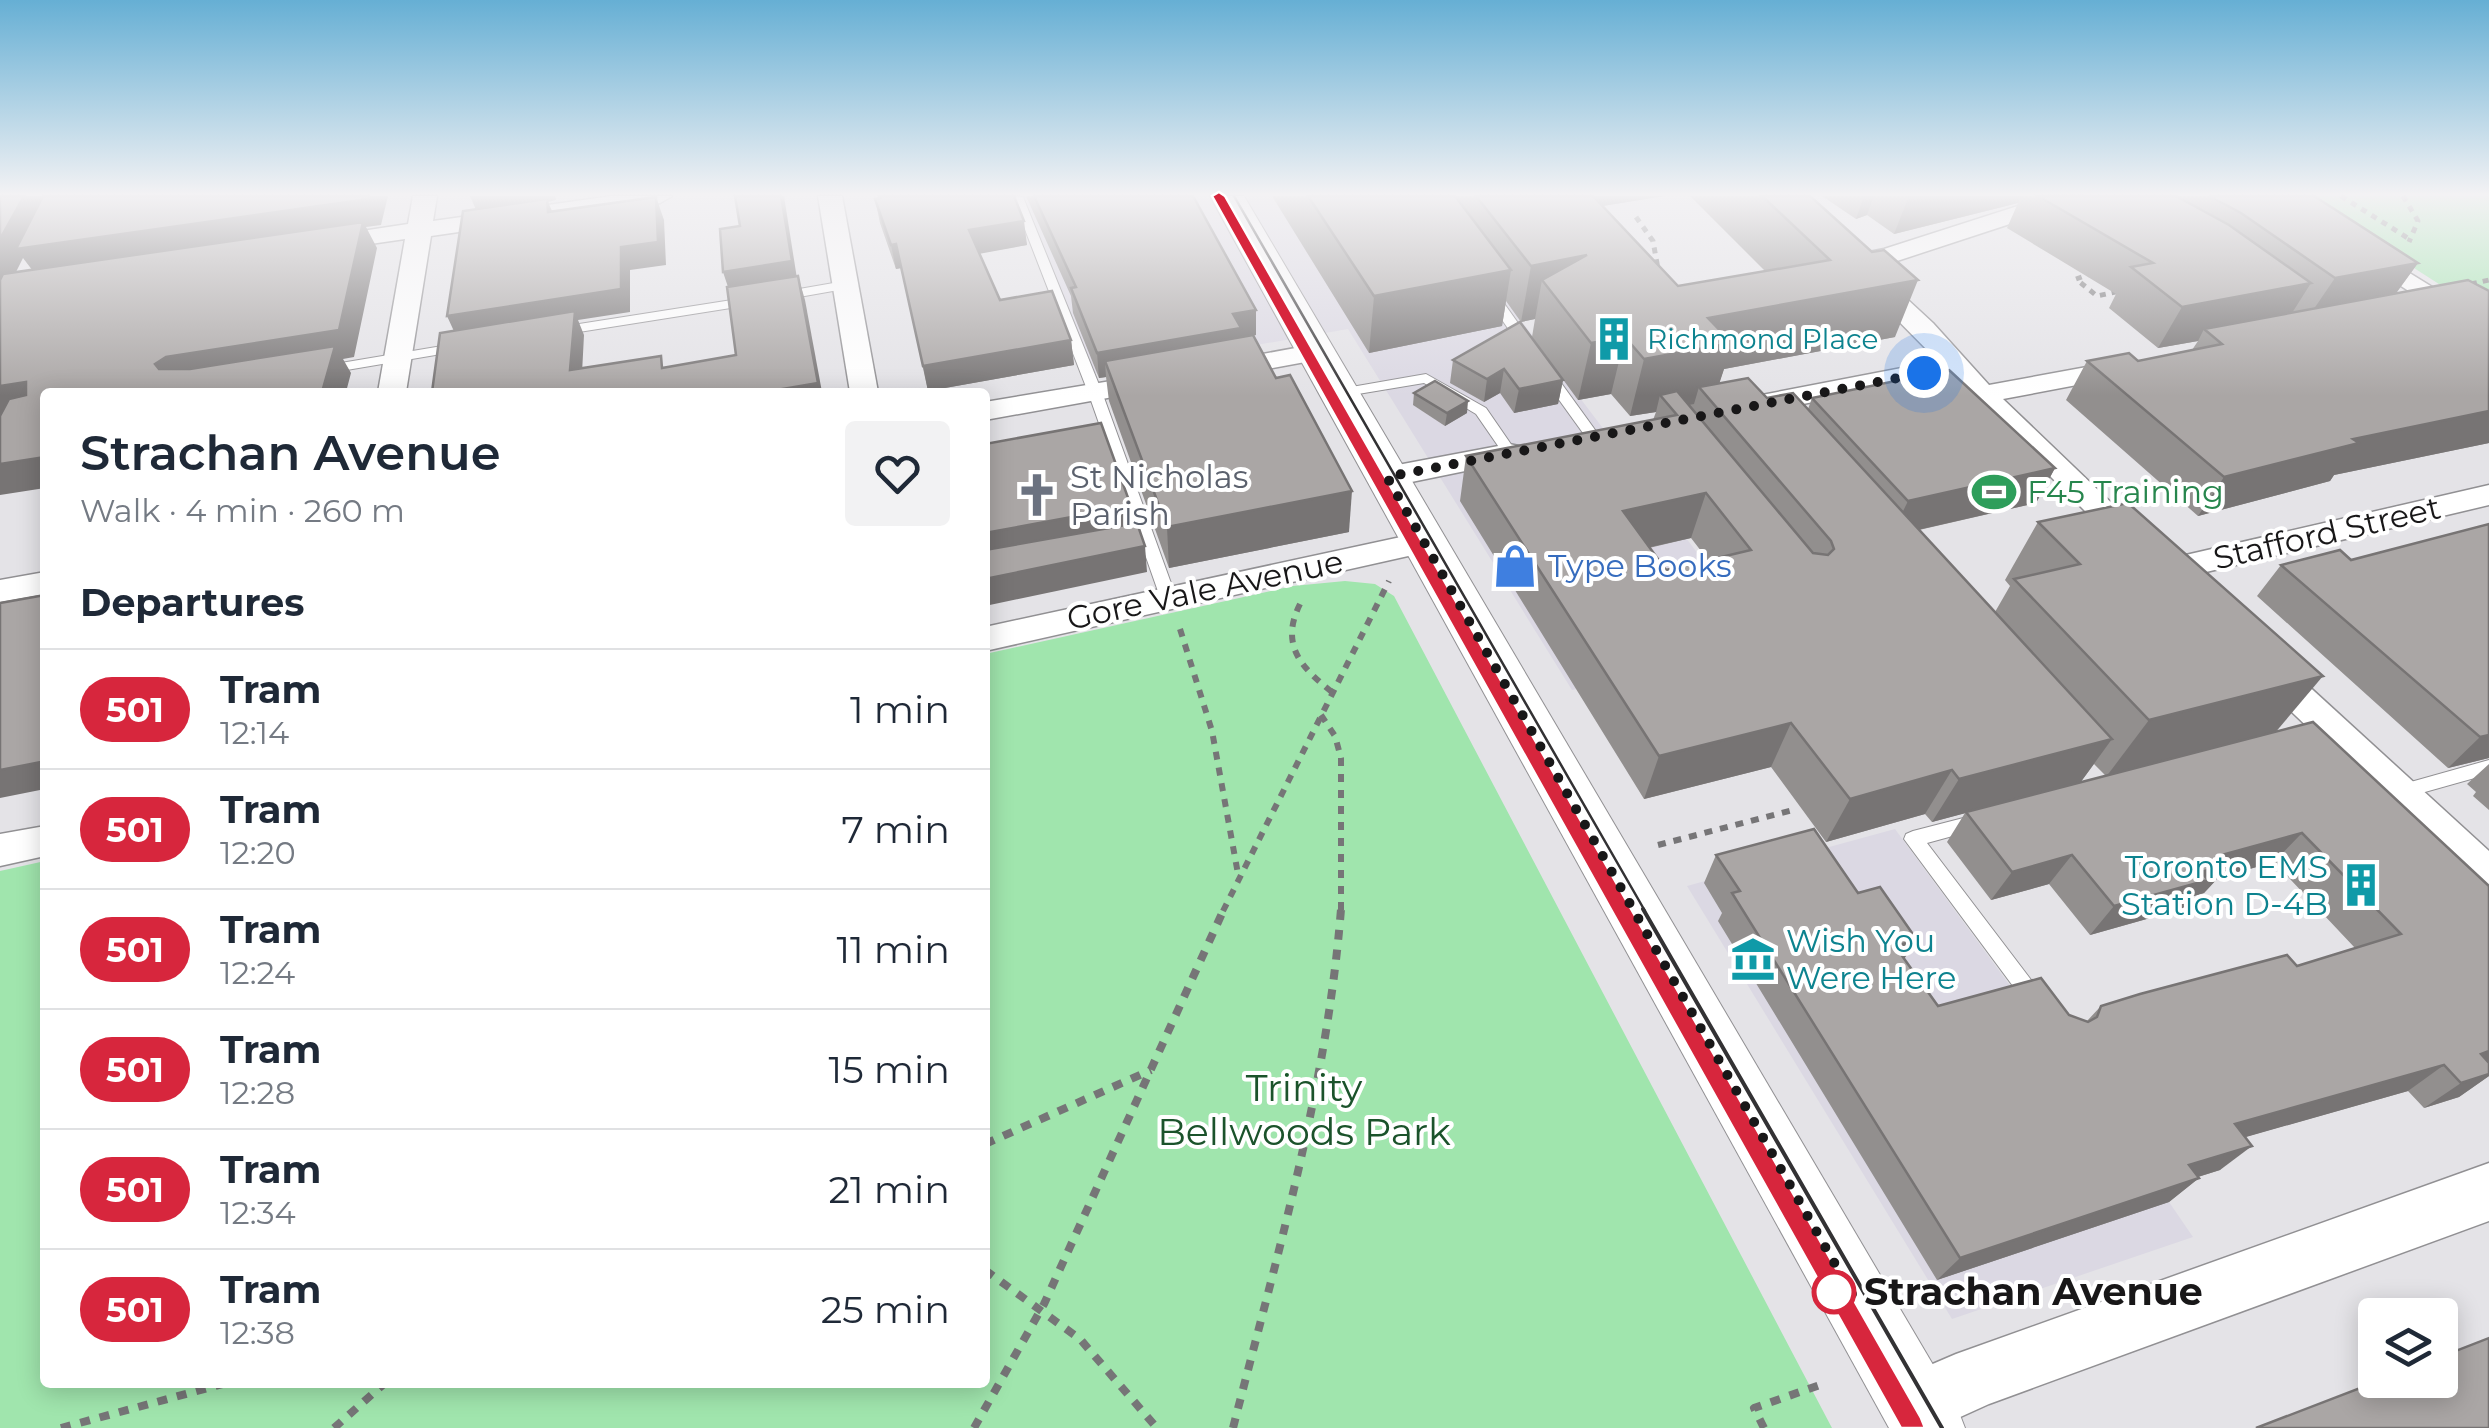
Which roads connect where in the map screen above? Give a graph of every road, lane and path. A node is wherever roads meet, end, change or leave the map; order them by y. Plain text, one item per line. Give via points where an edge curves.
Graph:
1 (415, 263) edge
2 (842, 263) edge
3 (1043, 263) edge
4 (1265, 263) edge
5 (1658, 263) edge
6 (1853, 263) edge
7 (2380, 263) edge
8 (2107, 268) edge
9 (1656, 274) edge
10 (1477, 276) edge
11 (846, 286) junction
12 (2134, 288) edge
13 (2476, 298) edge
14 (2440, 303) junction
15 (2400, 312) edge
16 (2489, 334) edge
17 (536, 335) edge
18 (478, 344) edge
19 (1317, 352) junction
20 (398, 358) junction
21 (2160, 361) edge
22 (1957, 366) junction
23 (314, 371) edge
24 (393, 388) edge
25 (863, 388) edge
26 (1096, 392) junction
27 (1340, 393) junction
28 (1982, 395) junction
29 (990, 411) edge
30 (1721, 411) edge
31 (1629, 430) edge
32 (1593, 437) junction
33 (1510, 453) junction
34 (1387, 477) junction
35 (2489, 495) edge
36 (1148, 537) junction
37 (1130, 540) edge
38 (1424, 542) junction
39 (2164, 571) junction
40 (1374, 582) dead end
41 (40, 584) edge
42 (0, 591) edge
43 (1308, 593) dead end
44 (1168, 597) junction
45 (2192, 598) edge
46 (990, 637) edge
47 (2248, 650) edge
48 (1332, 692) junction
49 (1321, 715) junction
50 (2489, 767) edge
51 (2400, 792) junction
52 (1797, 809) dead end
53 (1988, 819) edge
54 (40, 842) edge
55 (1658, 845) dead end
56 (0, 850) edge
57 (1238, 875) junction
58 (2489, 875) edge
59 (2050, 1020) edge
60 (1152, 1069) junction
61 (990, 1142) edge
62 (2489, 1192) edge
63 (990, 1273) edge
64 (1044, 1304) junction
65 (1820, 1386) dead end
66 (208, 1388) edge
67 (379, 1388) edge
68 (1922, 1416) edge
69 (62, 1428) edge
70 (334, 1428) edge
71 (974, 1428) edge
72 (1157, 1428) edge
73 (1233, 1428) edge
74 (1764, 1428) edge

1 - 20 street
2 - 11 street
3 - 26 lane
4 - 19 main road
5 - 9 path
6 - 22 street
7 - 14 street
8 - 12 path via 2076,279 2097,296
10 - 32 lane
11 - 17 lane
11 - 25 street
13 - 14 street
14 - 15 street
14 - 16 street
18 - 20 lane
19 - 26 street
19 - 27 main road
20 - 23 lane
20 - 24 street
21 - 28 street
22 - 28 street
22 - 30 street via 1765,411
26 - 29 street
26 - 36 lane
27 - 33 lane via 1426,378 1481,411
27 - 34 main road
28 - 39 street
31 - 32 street
32 - 33 street
33 - 34 street
34 - 38 main road
35 - 39 street, Stafford Street
36 - 37 lane
36 - 44 lane
38 - 44 street, Gore Vale Avenue
38 - 68 main road
39 - 45 street
40 - 48 path via 1390,580
41 - 42 street
43 - 48 path via 1289,629 1291,652 1302,671
44 - 46 street, Gore Vale Avenue
44 - 57 path via 1199,680
47 - 51 street via 2323,732
48 - 49 path
49 - 57 path
49 - 73 path via 1340,747 1345,850 1338,972
50 - 51 lane
51 - 58 street
52 - 55 path
53 - 59 lane via 1913,839
54 - 56 street
57 - 60 path
60 - 61 path
60 - 64 path
62 - 68 street via 1978,1376
63 - 64 path
64 - 71 path
64 - 72 path via 1106,1360
65 - 74 path via 1754,1408
66 - 69 path
67 - 70 path

